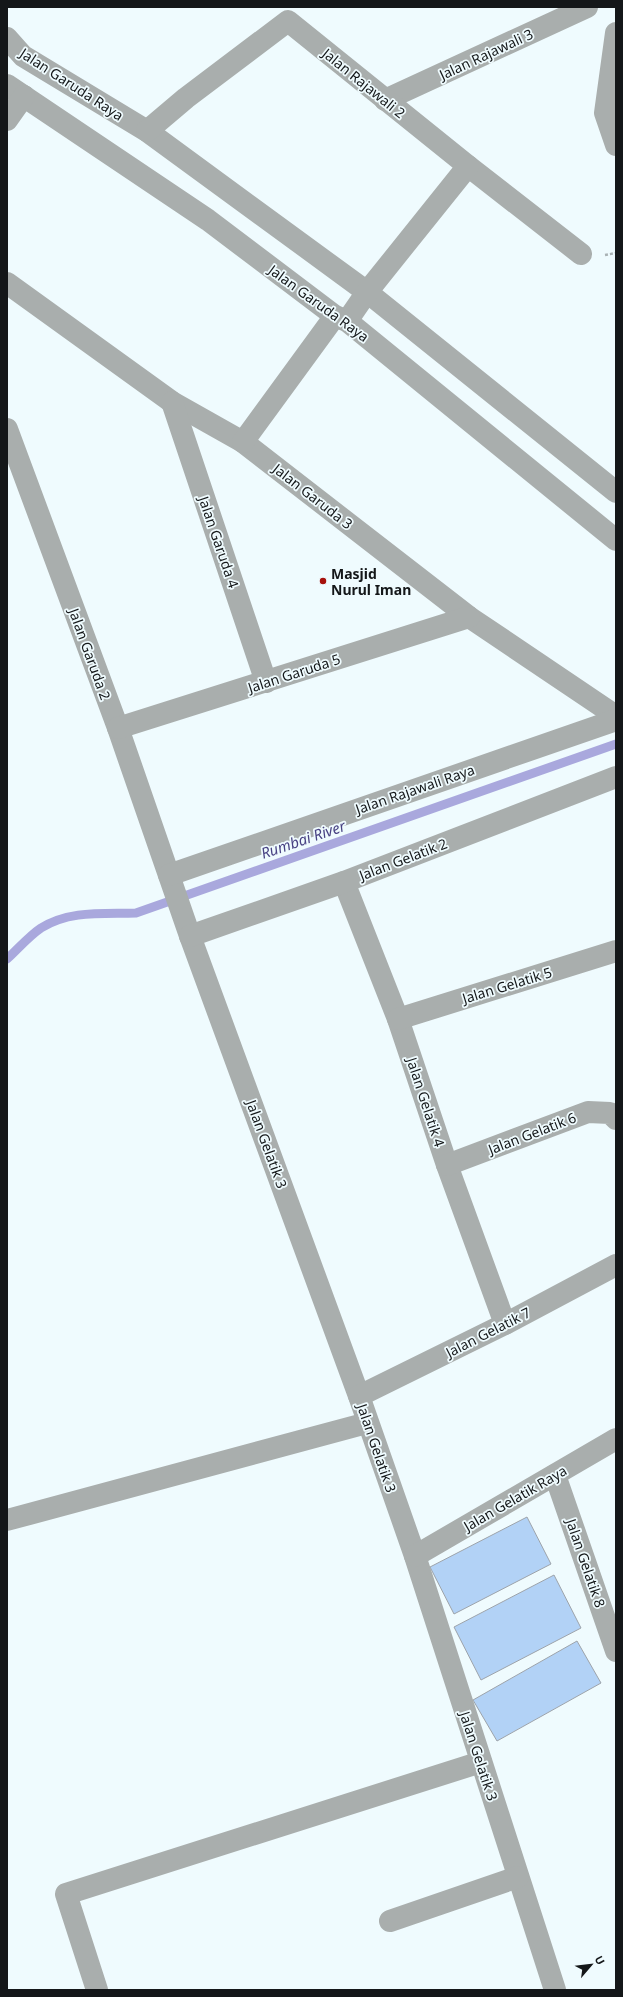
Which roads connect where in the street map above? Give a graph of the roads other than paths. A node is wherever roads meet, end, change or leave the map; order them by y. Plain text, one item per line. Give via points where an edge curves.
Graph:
1 (587, 7) edge
2 (285, 14) edge
3 (616, 33) edge
4 (7, 38) edge
5 (16, 91) edge
6 (611, 97) edge
7 (385, 100) junction
8 (7, 120) edge
9 (147, 131) junction
10 (616, 145) edge
11 (468, 166) junction
12 (581, 254) dead end
13 (7, 283) edge
14 (367, 292) junction
15 (341, 319) junction
16 (172, 402) junction
17 (7, 429) edge
18 (243, 442) junction
19 (616, 492) edge
20 (616, 540) edge
21 (469, 617) junction
22 (266, 682) junction
23 (616, 716) edge
24 (616, 720) edge
25 (118, 728) junction
26 (616, 778) edge
27 (170, 878) junction
28 (344, 882) junction
29 (182, 912) joint
30 (190, 936) junction
31 (616, 951) edge
32 (398, 1019) junction
33 (616, 1119) edge
34 (447, 1165) junction
35 (616, 1265) edge
36 (505, 1324) junction
37 (359, 1396) junction
38 (367, 1423) junction
39 (616, 1440) edge
40 (555, 1475) junction
41 (7, 1520) edge
42 (415, 1556) junction
43 (614, 1641) edge
44 (481, 1762) junction
45 (518, 1877) junction
46 (390, 1921) dead end
47 (97, 1990) edge
48 (555, 1990) edge

1 - 7 street, Jalan Rajawali 3
2 - 7 street, Jalan Rajawali 2
2 - 9 street, Jalan Rajawali 2
3 - 6 street
4 - 9 street, Jalan Garuda Raya via 23,56
5 - 8 street
5 - 15 street, Jalan Garuda Raya via 208,220
6 - 10 street via 605,113
7 - 11 street, Jalan Rajawali 2
9 - 14 street, Jalan Garuda Raya
11 - 12 street, Jalan Rajawali 2
11 - 14 street
13 - 16 street, Jalan Garuda 3
14 - 15 street
14 - 19 street, Jalan Garuda Raya
15 - 18 street
15 - 20 street, Jalan Garuda Raya
16 - 18 street, Jalan Garuda 3
16 - 22 street, Jalan Garuda 4
17 - 25 street, Jalan Garuda 2
18 - 21 street, Jalan Garuda 3
21 - 22 street, Jalan Garuda 5
21 - 23 street, Jalan Garuda 3
22 - 25 street, Jalan Garuda 5
24 - 27 street, Jalan Rajawali Raya
25 - 27 street, Jalan Garuda 2
26 - 28 street, Jalan Gelatik 2
27 - 29 street, Jalan Garuda 2
28 - 30 street, Jalan Gelatik 2
28 - 32 street, Jalan Gelatik 4
29 - 30 street, Jalan Gelatik 3
30 - 37 street, Jalan Gelatik 3
31 - 32 street, Jalan Gelatik 5
32 - 34 street, Jalan Gelatik 4
33 - 34 street, Jalan Gelatik 6 via 610,1113 588,1112
34 - 36 street, Jalan Gelatik 4
35 - 36 street, Jalan Gelatik 7
36 - 37 street, Jalan Gelatik 7
37 - 38 street, Jalan Gelatik 3
38 - 41 street
38 - 42 street, Jalan Gelatik 3
39 - 40 street, Jalan Gelatik Raya
40 - 42 street, Jalan Gelatik Raya
40 - 43 street, Jalan Gelatik 8
42 - 44 street, Jalan Gelatik 3
44 - 45 street, Jalan Gelatik 3
44 - 47 street via 66,1894
45 - 46 street
45 - 48 street, Jalan Gelatik 3

